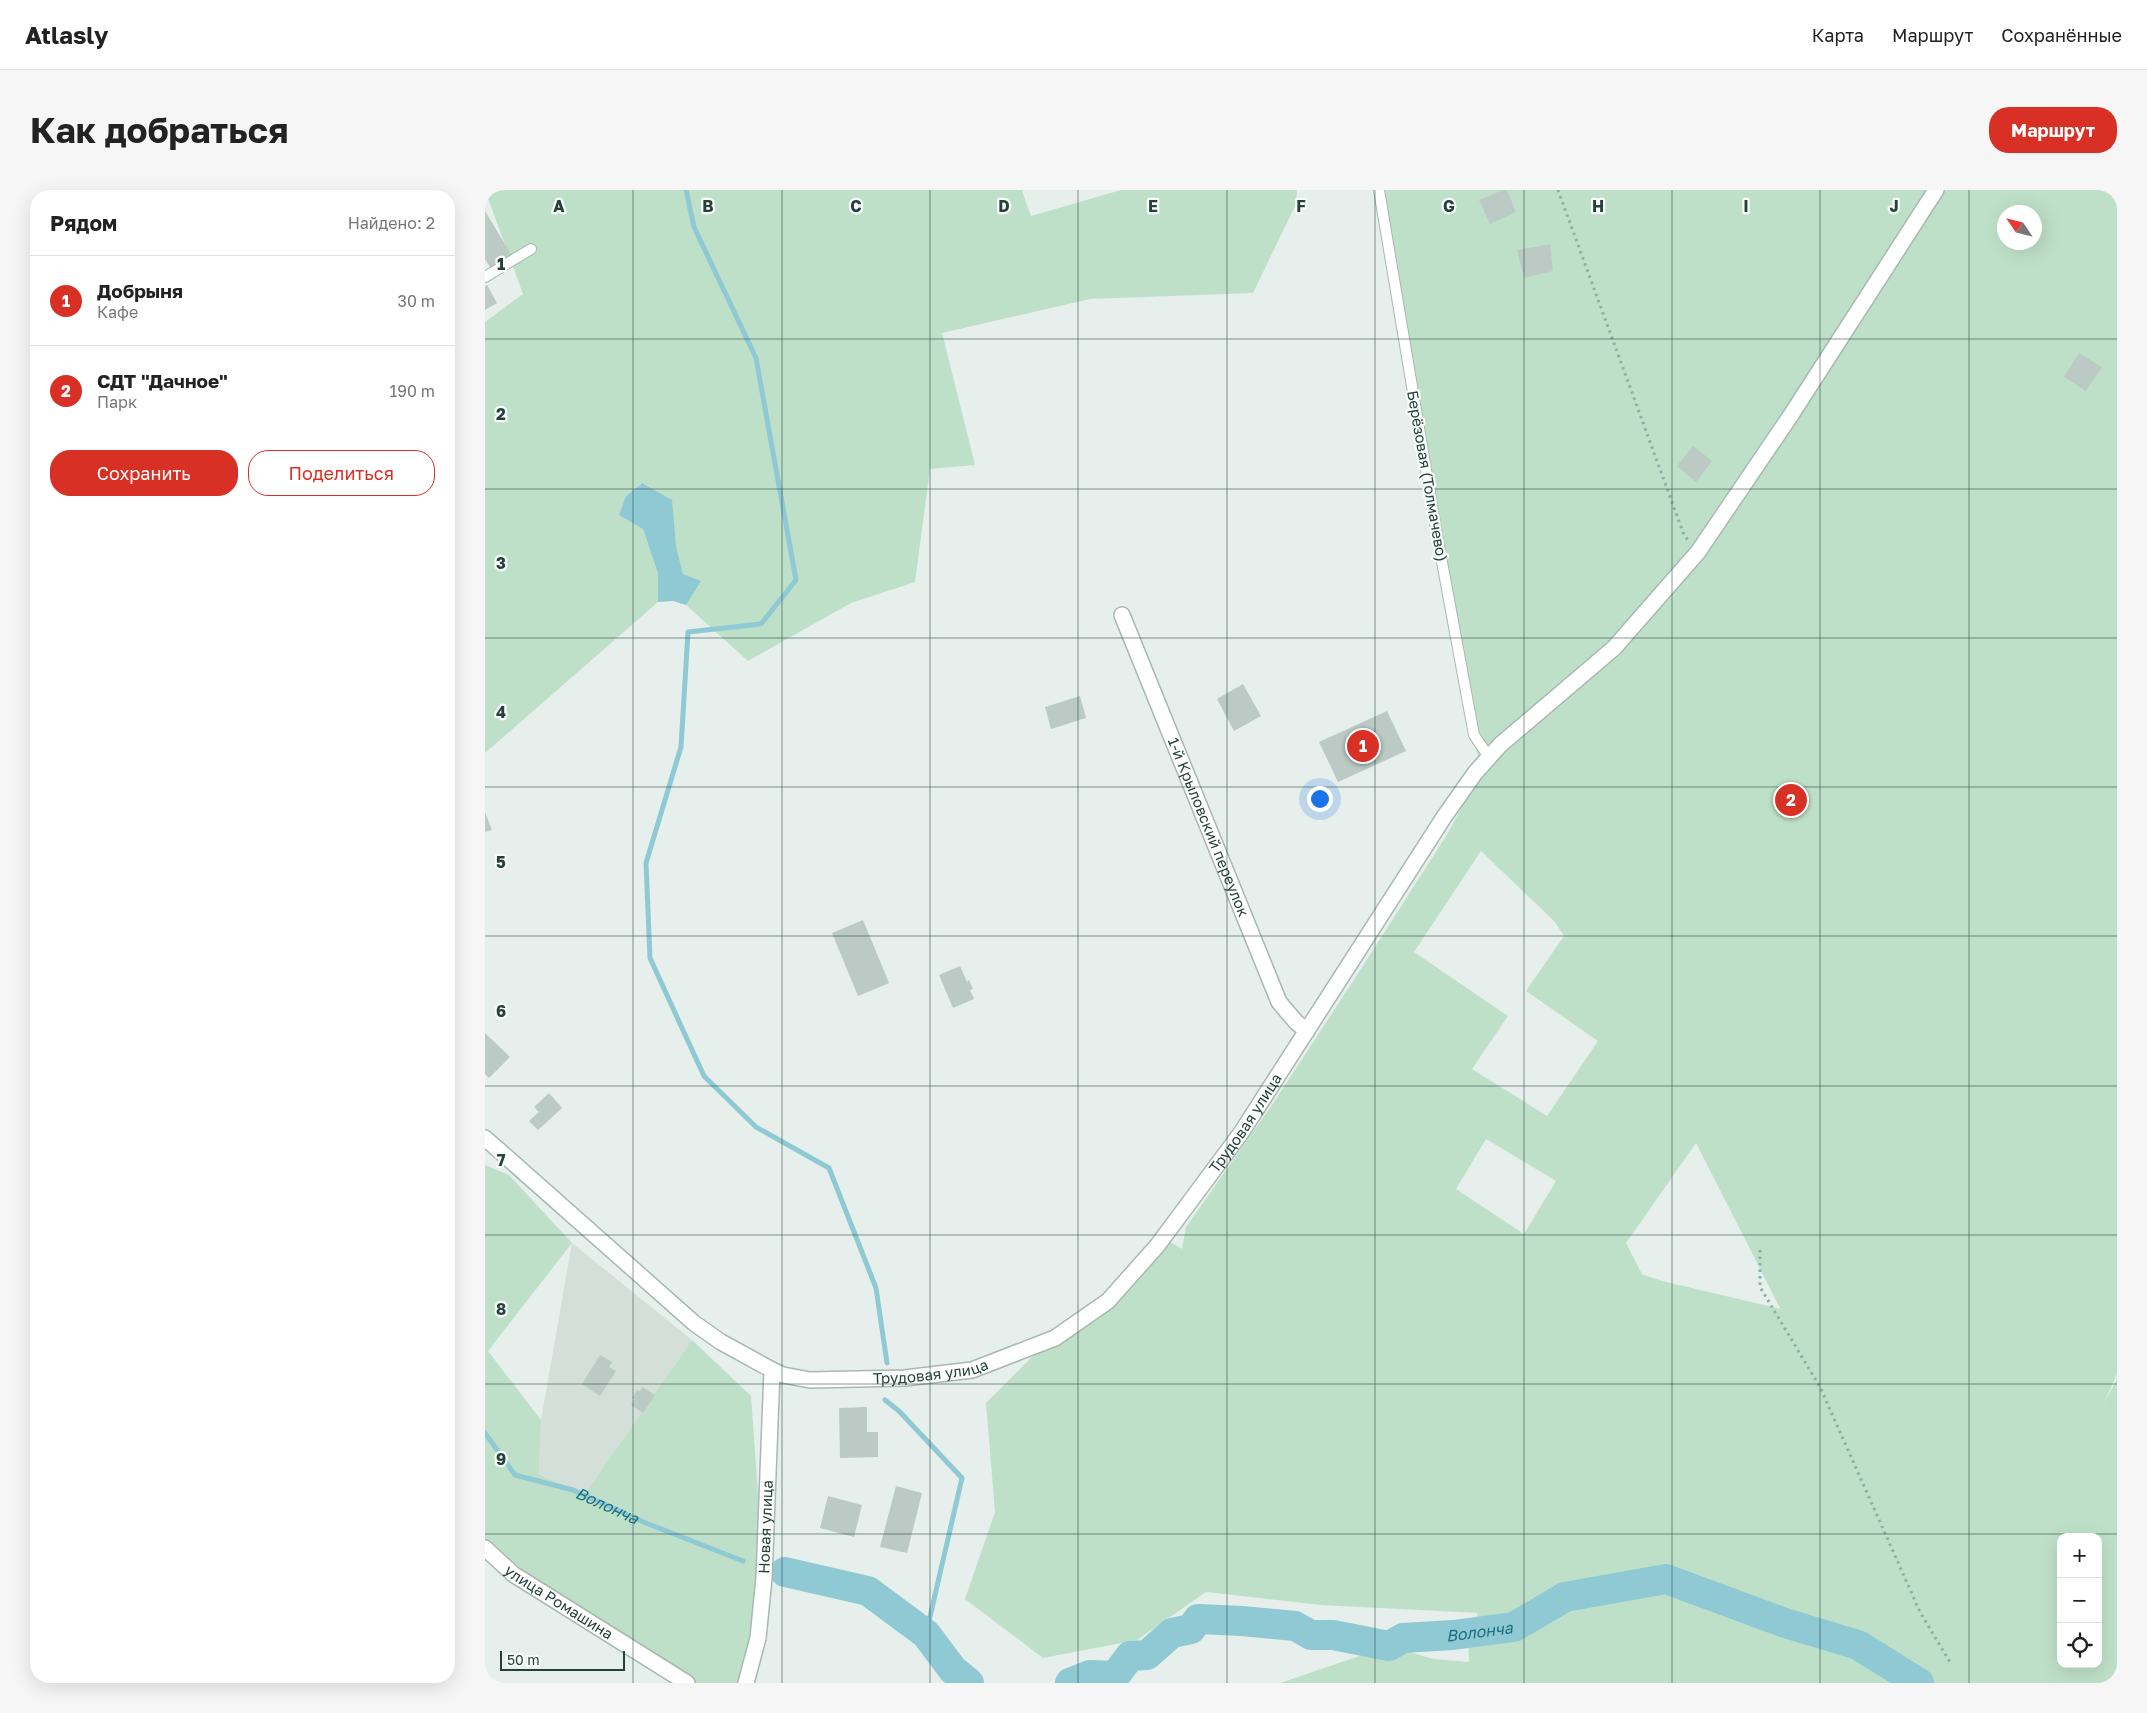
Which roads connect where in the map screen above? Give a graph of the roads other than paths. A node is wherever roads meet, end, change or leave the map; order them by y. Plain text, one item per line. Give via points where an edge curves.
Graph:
1 (1379, 190) edge
2 (1936, 190) edge
3 (531, 248) dead end
4 (485, 277) edge
5 (1122, 615) dead end
6 (1489, 757) junction
7 (1307, 1031) junction
8 (485, 1138) edge
9 (772, 1370) junction
10 (485, 1548) edge
11 (687, 1683) edge
12 (746, 1683) edge

1 - 6 lane, Берёзовая (Толмачево) via 1474,735
2 - 6 street, Трудовая улица via 1791,415 1699,550 1613,648
3 - 4 lane
5 - 7 street, 1-й Крыловский переулок via 1279,1002
6 - 7 street, Трудовая улица via 1449,809
7 - 9 street, Трудовая улица via 1241,1133 1157,1246 1108,1301 1055,1338 973,1370 905,1378 810,1380
8 - 9 street, Трудовая улица via 694,1322 721,1342
9 - 12 street, Новая улица via 764,1578 758,1638
10 - 11 street, улица Ромашина via 513,1574

